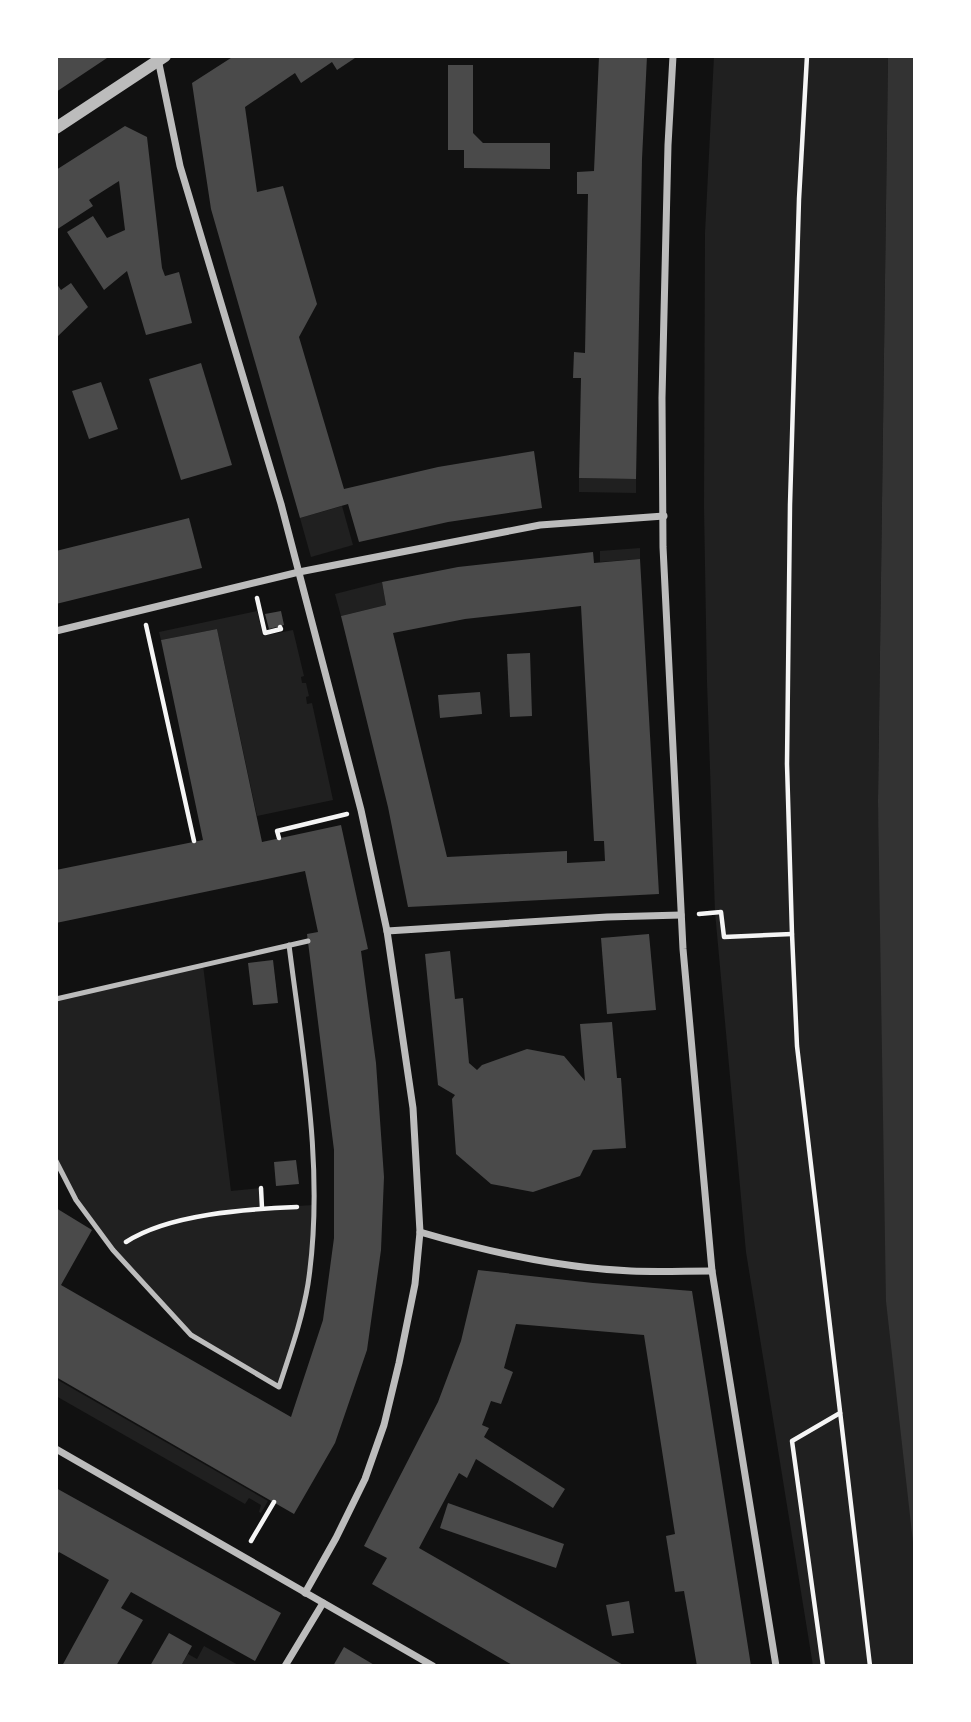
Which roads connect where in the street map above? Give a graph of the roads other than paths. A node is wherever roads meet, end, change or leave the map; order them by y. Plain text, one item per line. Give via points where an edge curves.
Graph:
1 (673, 56) edge
2 (160, 58) edge
3 (56, 128) edge
4 (664, 516) junction
5 (299, 572) junction
6 (56, 631) edge
7 (681, 915) junction
8 (387, 931) junction
9 (308, 941) dead end
10 (289, 945) junction
11 (56, 999) edge
12 (56, 1161) edge
13 (420, 1232) junction
14 (712, 1271) junction
15 (56, 1449) edge
16 (305, 1593) junction
17 (323, 1603) junction
18 (285, 1666) edge
19 (433, 1666) edge
20 (776, 1666) edge

1 - 4 street via 662,398
2 - 3 street
2 - 5 street via 186,186
4 - 5 street via 540,525
4 - 7 street
5 - 6 street
5 - 8 street via 361,810
7 - 8 street
7 - 14 street
8 - 13 street via 413,1108
9 - 10 lane
10 - 11 lane
10 - 12 lane via 309,1098 314,1205 308,1284 279,1387 191,1335 113,1250 76,1200
13 - 14 street via 479,1249 567,1264 630,1271
13 - 16 street via 415,1284 384,1425 365,1479
14 - 20 street
15 - 16 street
16 - 17 street
17 - 18 street
17 - 19 street

